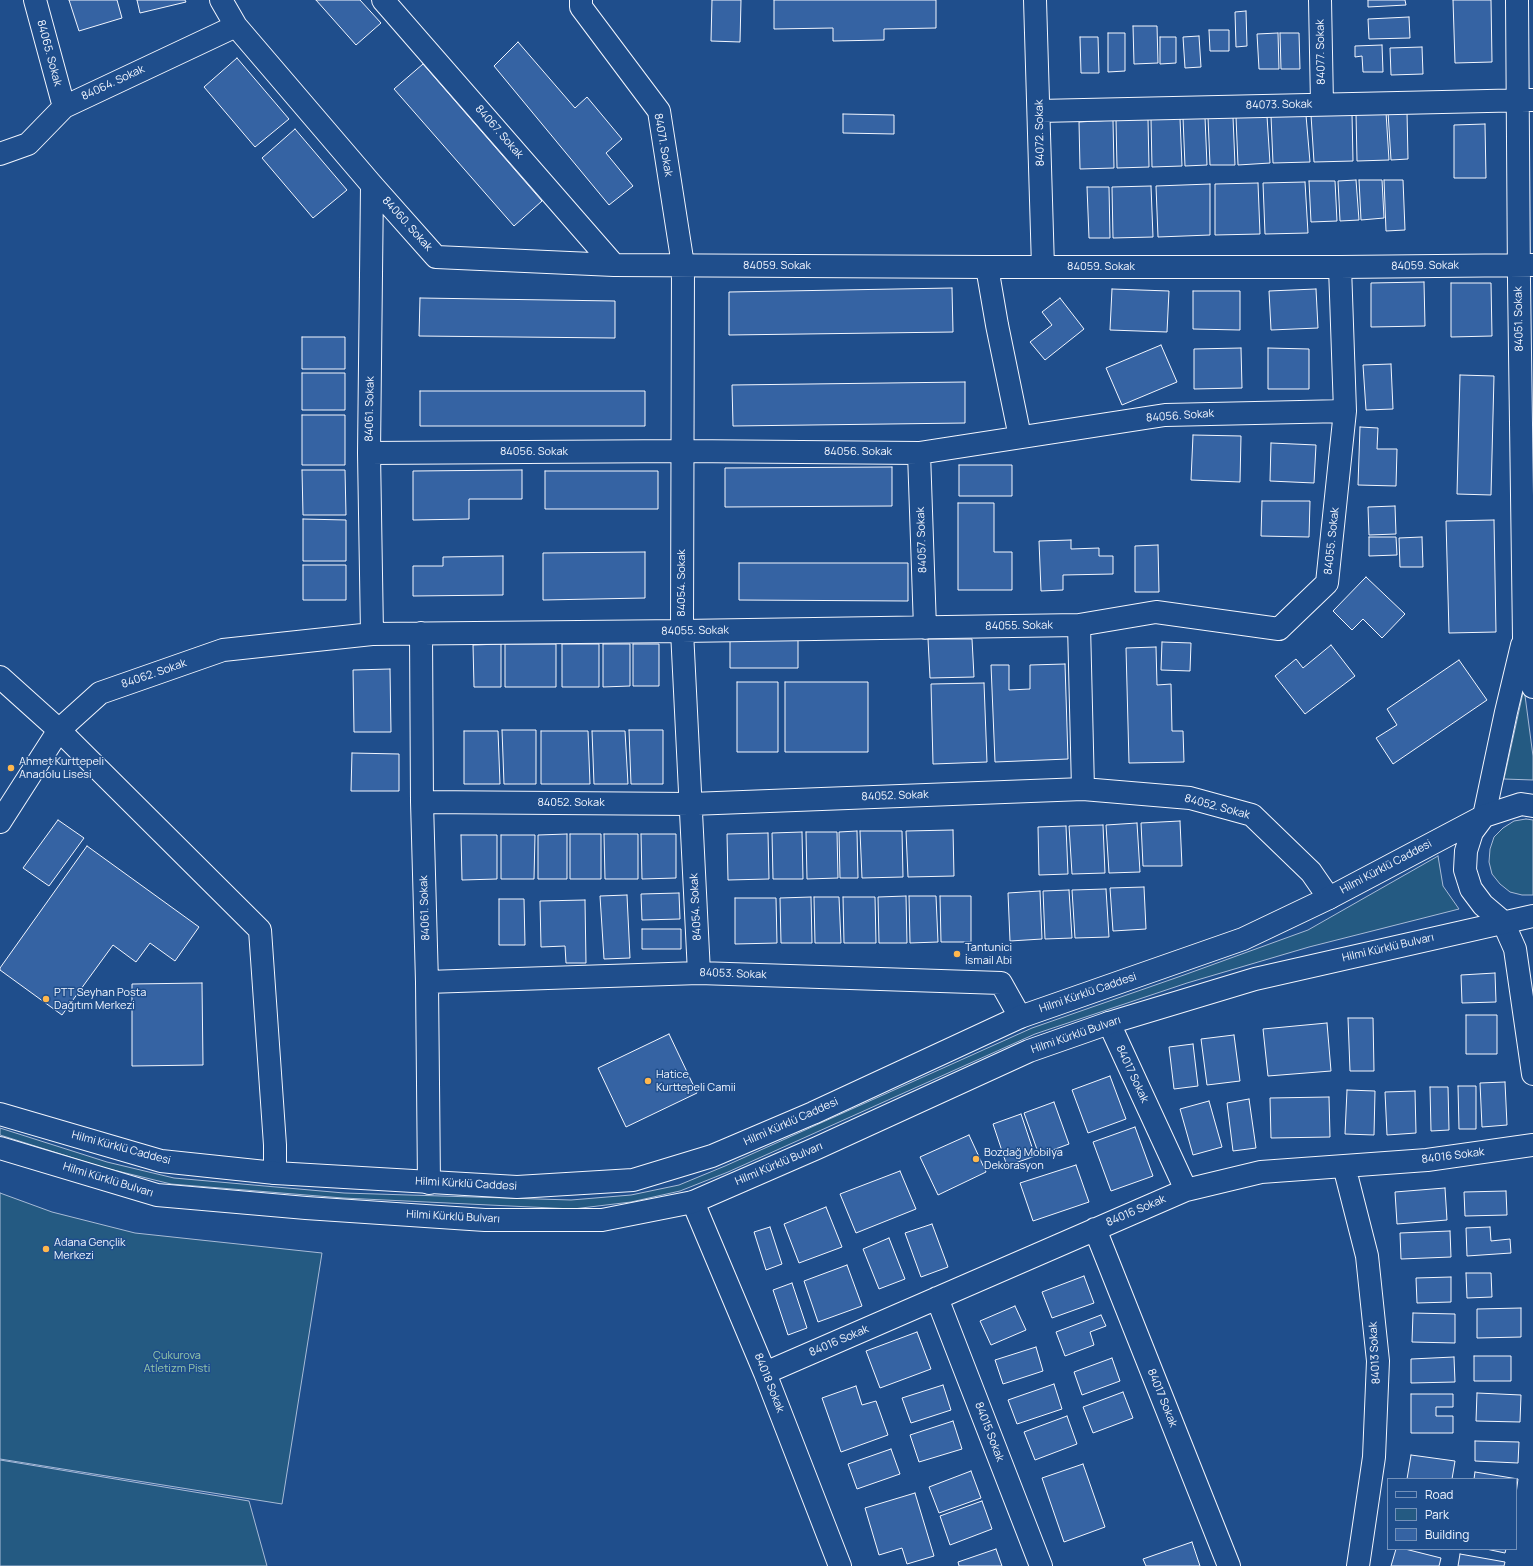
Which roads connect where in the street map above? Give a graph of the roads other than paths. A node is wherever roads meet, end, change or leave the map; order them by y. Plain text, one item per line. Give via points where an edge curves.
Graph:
1 (35, 0) edge
2 (221, 0) edge
3 (383, 0) edge
4 (581, 0) edge
5 (1035, 0) edge
6 (1320, 0) edge
7 (1517, 0) edge
8 (236, 26) junction
9 (1525, 100) edge
10 (1322, 104) junction
11 (64, 107) junction
12 (1039, 111) junction
13 (0, 154) edge
14 (372, 185) junction
15 (614, 265) junction
16 (683, 265) junction
17 (1526, 265) edge
18 (987, 267) junction
19 (1043, 267) junction
20 (1340, 267) junction
21 (1345, 411) junction
22 (1020, 437) junction
23 (683, 451) junction
24 (919, 452) junction
25 (369, 453) junction
26 (1079, 625) junction
27 (925, 628) junction
28 (682, 631) junction
29 (421, 633) junction
30 (372, 634) junction
31 (1524, 638) junction
32 (0, 677) edge
33 (1533, 687) edge
34 (59, 730) junction
35 (1083, 789) junction
36 (422, 802) junction
37 (691, 804) junction
38 (1533, 806) edge
39 (1484, 816) junction
40 (0, 822) edge
41 (1329, 898) junction
42 (1533, 916) edge
43 (1503, 922) junction
44 (699, 973) junction
45 (427, 982) junction
46 (1020, 1017) junction
47 (1109, 1022) junction
48 (1533, 1074) edge
49 (0, 1114) edge
50 (1533, 1145) edge
51 (0, 1148) edge
52 (1344, 1166) junction
53 (275, 1173) junction
54 (429, 1182) junction
55 (1186, 1190) junction
56 (693, 1202) junction
57 (1095, 1229) junction
58 (937, 1298) junction
59 (765, 1373) junction
60 (840, 1566) edge
61 (1041, 1566) edge
62 (1229, 1566) edge
63 (1358, 1566) edge

1 - 11 street, 84065. Sokak
2 - 8 street, 84060. Sokak
3 - 15 street, 84067. Sokak
4 - 16 street, 84071. Sokak via 581,7 659,111
5 - 12 street, 84072. Sokak
6 - 10 street, 84077. Sokak
7 - 9 street, 84051. Sokak
8 - 11 street, 84064. Sokak
8 - 14 street, 84060. Sokak
9 - 10 street, 84073. Sokak
9 - 17 street, 84051. Sokak
10 - 12 street, 84073. Sokak
11 - 13 street, 84064. Sokak via 28,144
12 - 19 street, 84072. Sokak
14 - 15 street, 84060. Sokak via 436,257
14 - 25 street, 84061. Sokak
15 - 16 street, 84060. Sokak
16 - 18 street, 84059. Sokak
16 - 23 street, 84054. Sokak
17 - 20 street, 84059. Sokak
17 - 31 street, 84051. Sokak
18 - 19 street, 84059. Sokak
18 - 22 street
19 - 20 street, 84059. Sokak
20 - 21 street, 84055. Sokak
21 - 22 street, 84056. Sokak via 1165,415
21 - 26 street, 84055. Sokak via 1328,583 1279,629 1156,612
22 - 24 street, 84056. Sokak
23 - 24 street, 84056. Sokak
23 - 25 street, 84056. Sokak
23 - 28 street, 84054. Sokak
24 - 27 street, 84057. Sokak
25 - 30 street, 84061. Sokak
26 - 27 street, 84055. Sokak
26 - 35 street
27 - 28 street, 84055. Sokak
28 - 29 street, 84055. Sokak
28 - 37 street, 84054. Sokak
29 - 30 street, 84055. Sokak
29 - 36 street, 84061. Sokak
30 - 34 street, 84062. Sokak via 223,650 100,692
31 - 33 street
31 - 39 street
32 - 34 street
34 - 40 street, 84062. Sokak
34 - 53 street via 260,930 275,1137
35 - 37 street, 84052. Sokak
35 - 41 street, 84052. Sokak via 1190,798 1252,815 1311,872
36 - 37 street, 84052. Sokak
36 - 45 street, 84061. Sokak
37 - 44 street, 84054. Sokak
38 - 39 street, Hilmi Kürklü Caddesi via 1521,804
39 - 41 street, Hilmi Kürklü Caddesi
39 - 43 street via 1472,832 1466,851 1465,870 1472,889 1483,905
41 - 46 street, Hilmi Kürklü Caddesi via 1243,939
42 - 43 street, Hilmi Kürklü Bulvarı
43 - 47 street, Hilmi Kürklü Bulvarı via 1254,979
43 - 48 street via 1515,949
44 - 45 street, 84053. Sokak
44 - 46 street, 84053. Sokak via 1001,983
45 - 54 street, 84061. Sokak
46 - 54 street, Hilmi Kürklü Caddesi via 813,1113 712,1156 633,1180 517,1187
47 - 55 street, 84017 Sokak
47 - 56 street, Hilmi Kürklü Bulvarı via 1029,1051
49 - 53 street, Hilmi Kürklü Caddesi via 161,1161
50 - 52 street, 84016 Sokak via 1427,1160
51 - 56 street, Hilmi Kürklü Bulvarı via 157,1195 306,1208 485,1220 602,1220
52 - 55 street, 84016 Sokak via 1262,1172
52 - 63 street, 84013 Sokak via 1367,1256 1378,1361 1374,1457
53 - 54 street, Hilmi Kürklü Caddesi
55 - 57 street, 84016 Sokak
56 - 59 street, 84018 Sokak
57 - 58 street, 84016 Sokak
57 - 62 street, 84017 Sokak
58 - 59 street, 84016 Sokak
58 - 61 street, 84015 Sokak
59 - 60 street, 84018 Sokak

